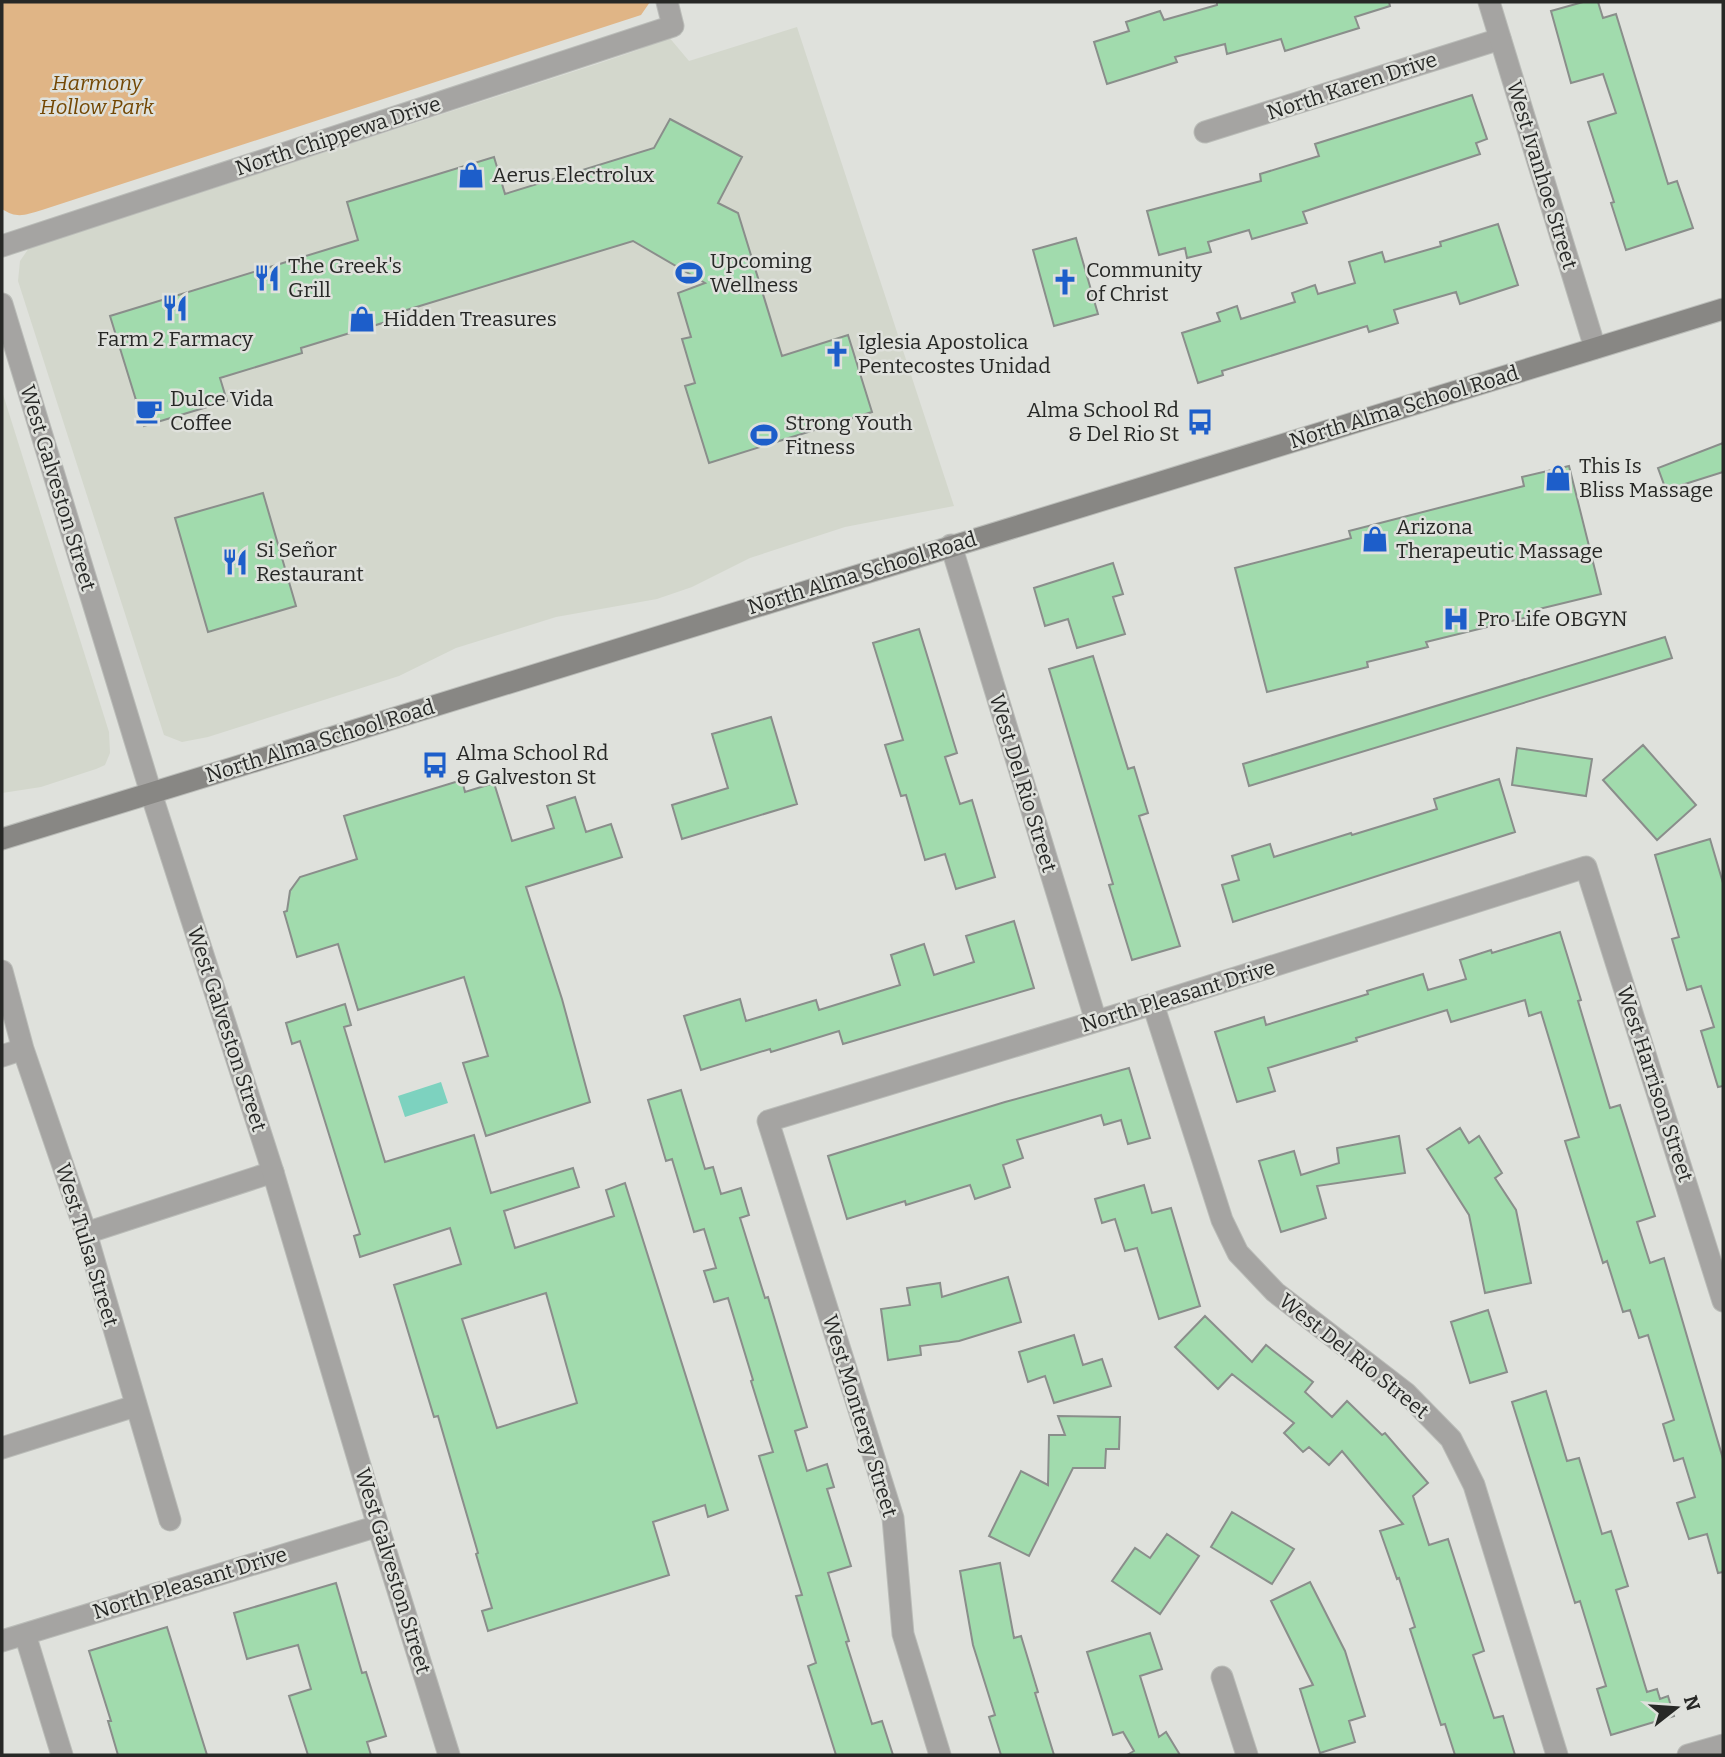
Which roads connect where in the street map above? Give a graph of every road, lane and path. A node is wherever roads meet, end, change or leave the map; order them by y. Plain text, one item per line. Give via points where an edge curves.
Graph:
1 (667, 2) edge
2 (1489, 2) edge
3 (1500, 39) junction
4 (1205, 132) dead end
5 (2, 247) edge
6 (2, 304) edge
7 (1723, 309) edge
8 (1595, 348) junction
9 (951, 545) junction
10 (151, 793) junction
11 (2, 839) edge
12 (1586, 867) joint
13 (2, 971) edge
14 (1153, 1004) junction
15 (1096, 1021) junction
16 (23, 1049) junction
17 (2, 1056) edge
18 (768, 1121) joint
19 (273, 1172) junction
20 (86, 1233) junction
21 (1723, 1301) edge
22 (135, 1406) junction
23 (2, 1448) edge
24 (170, 1520) dead end
25 (378, 1526) junction
26 (24, 1633) junction
27 (2, 1641) edge
28 (1222, 1677) dead end
29 (1723, 1745) edge
30 (62, 1755) edge
31 (449, 1755) edge
32 (940, 1755) edge
33 (1247, 1755) edge
34 (1557, 1755) edge
35 (1688, 1755) edge

1 - 5 street, North Chippewa Drive via 673,26
2 - 3 street, West Ivanhoe Street
3 - 4 street, North Karen Drive
3 - 8 street, West Ivanhoe Street
6 - 10 street, West Galveston Street
7 - 8 main road, North Alma School Road
8 - 9 main road, North Alma School Road
9 - 10 main road, North Alma School Road
9 - 15 street, West Del Rio Street
10 - 11 main road, North Alma School Road
10 - 19 street, West Galveston Street
12 - 14 street, North Pleasant Drive
12 - 21 street, West Harrison Street
13 - 16 street, West Tulsa Street
14 - 15 street, North Pleasant Drive
14 - 34 street, West Del Rio Street via 1222,1220 1238,1253 1275,1292 1406,1393 1451,1438 1474,1485
15 - 18 street, North Pleasant Drive
16 - 17 street
16 - 20 street, West Tulsa Street
18 - 32 street, West Monterey Street via 893,1518 903,1634
19 - 20 street
19 - 25 street, West Galveston Street
20 - 22 street, West Tulsa Street
22 - 23 street
22 - 24 street, West Tulsa Street
25 - 26 street, North Pleasant Drive
25 - 31 street, West Galveston Street
26 - 27 street, North Pleasant Drive
26 - 30 street
28 - 33 street
29 - 35 street

